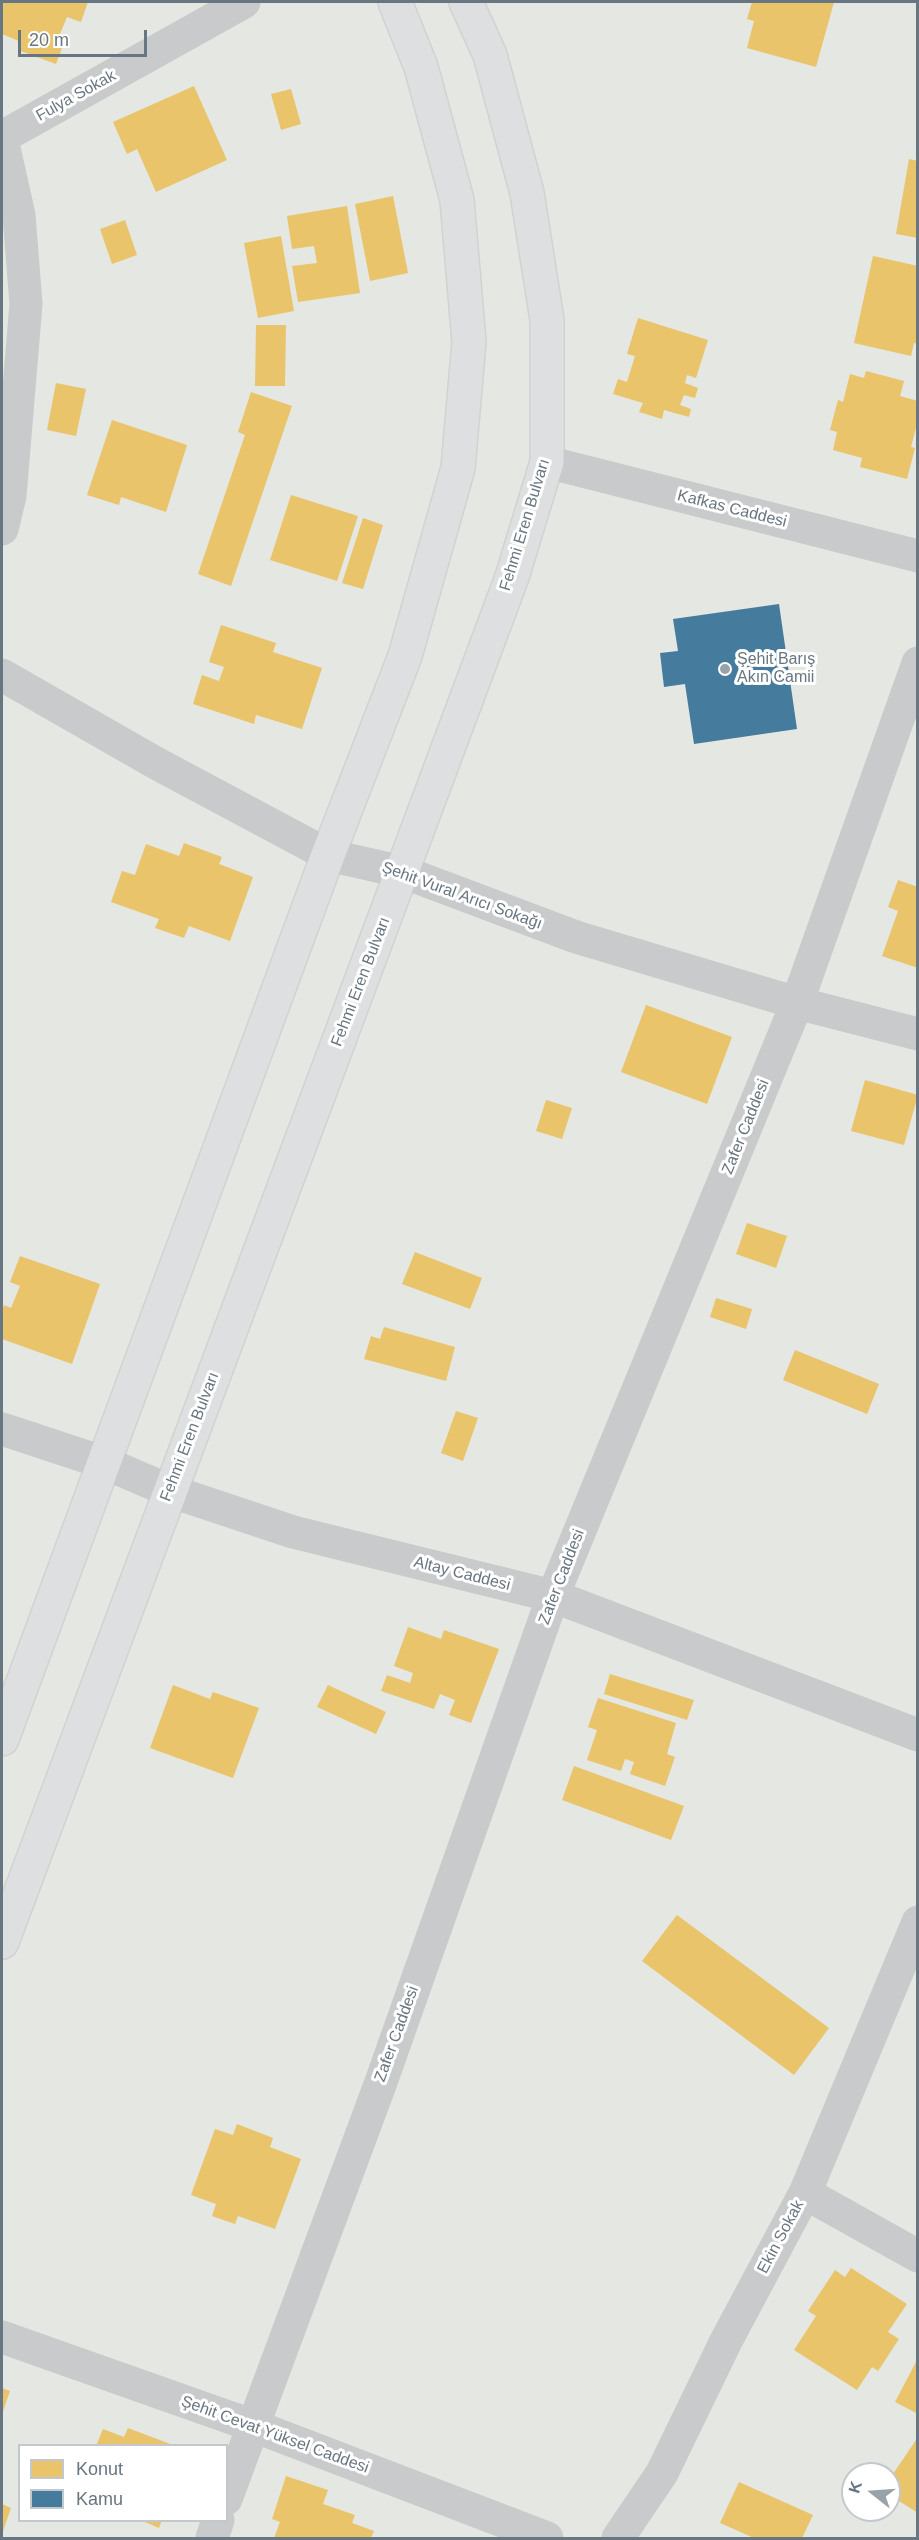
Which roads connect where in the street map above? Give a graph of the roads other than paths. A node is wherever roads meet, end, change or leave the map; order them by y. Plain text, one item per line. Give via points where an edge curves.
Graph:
1 (244, 2) edge
2 (395, 2) edge
3 (466, 2) edge
4 (2, 138) edge
5 (548, 462) junction
6 (2, 529) edge
7 (918, 556) edge
8 (918, 663) edge
9 (2, 675) edge
10 (328, 855) junction
11 (403, 872) junction
12 (797, 1003) junction
13 (918, 1034) edge
14 (2, 1429) edge
15 (105, 1463) junction
16 (170, 1491) junction
17 (553, 1596) junction
18 (918, 1735) edge
19 (2, 1739) edge
20 (918, 1922) edge
21 (2, 1942) edge
22 (805, 2193) junction
23 (918, 2256) edge
24 (2, 2337) edge
25 (254, 2426) junction
26 (228, 2494) edge
27 (217, 2522) edge
28 (212, 2538) edge
29 (547, 2538) edge
30 (618, 2538) edge

1 - 4 street, Fulya Sokak
2 - 10 street via 421,68 457,200 468,353 458,468 405,656
3 - 5 street, Fehmi Eren Bulvarı via 490,55 527,193 547,320
4 - 6 street via 19,215 26,304 10,496
5 - 7 street, Kafkas Caddesi
5 - 11 street, Fehmi Eren Bulvarı via 512,577
8 - 12 street, Zafer Caddesi
9 - 10 street, Şehit Vural Arıcı Sokağı
10 - 11 street, Şehit Vural Arıcı Sokağı
10 - 15 street
11 - 12 street, Şehit Vural Arıcı Sokağı via 576,937
11 - 16 street, Fehmi Eren Bulvarı
12 - 13 street, Şehit Vural Arıcı Sokağı
12 - 17 street, Zafer Caddesi
14 - 15 street, Altay Caddesi
15 - 16 street, Altay Caddesi
15 - 19 street
16 - 17 street, Altay Caddesi via 293,1532
16 - 21 street, Fehmi Eren Bulvarı
17 - 18 street, Altay Caddesi
17 - 25 street, Zafer Caddesi
20 - 22 street, Ekin Sokak
22 - 23 street
22 - 30 street, Ekin Sokak via 726,2341 662,2473
24 - 25 street, Şehit Cevat Yüksel Caddesi
25 - 26 street, Zafer Caddesi
25 - 29 street, Şehit Cevat Yüksel Caddesi
27 - 28 street

